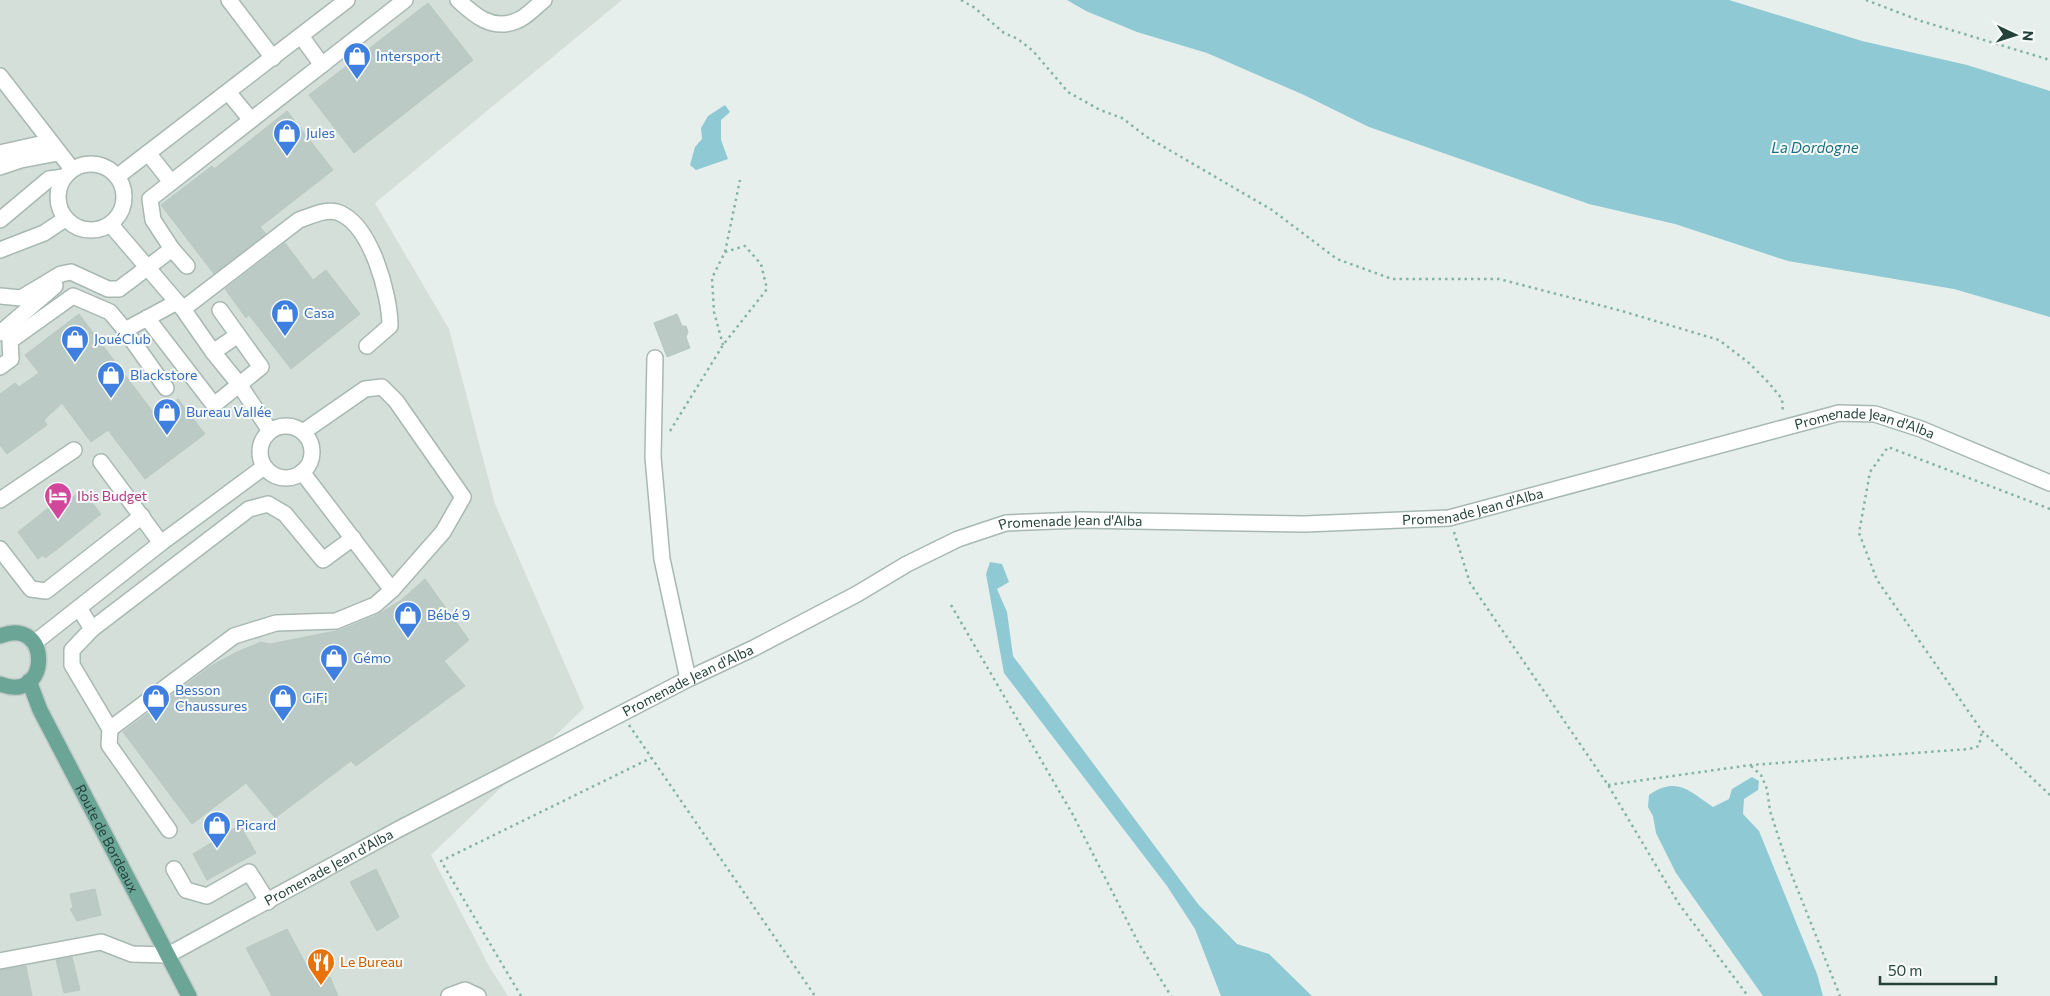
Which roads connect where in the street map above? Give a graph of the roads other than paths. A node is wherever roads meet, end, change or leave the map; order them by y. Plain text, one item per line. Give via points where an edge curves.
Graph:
1 (229, 0) edge
2 (347, 0) edge
3 (405, 0) edge
4 (458, 0) edge
5 (544, 0) edge
6 (387, 6) edge
7 (301, 36) junction
8 (272, 58) junction
9 (322, 65) junction
10 (0, 76) edge
11 (228, 92) junction
12 (251, 120) junction
13 (0, 141) edge
14 (30, 146) junction
15 (54, 148) junction
16 (0, 153) edge
17 (148, 153) junction
18 (0, 167) edge
19 (68, 173) junction
20 (118, 176) junction
21 (171, 182) junction
22 (65, 219) junction
23 (0, 220) edge
24 (110, 225) junction
25 (0, 250) edge
26 (172, 250) junction
27 (187, 266) dead end
28 (148, 268) junction
29 (71, 272) junction
30 (0, 296) edge
31 (180, 305) junction
32 (220, 310) dead end
33 (147, 318) junction
34 (125, 330) junction
35 (0, 333) edge
36 (238, 335) junction
37 (367, 346) dead end
38 (213, 352) junction
39 (655, 358) dead end
40 (0, 367) edge
41 (239, 384) junction
42 (166, 388) dead end
43 (270, 431) junction
44 (303, 432) junction
45 (74, 450) dead end
46 (101, 462) dead end
47 (264, 467) junction
48 (302, 472) junction
49 (2050, 483) edge
50 (0, 500) edge
51 (142, 516) junction
52 (353, 538) junction
53 (161, 543) junction
54 (0, 549) edge
55 (392, 590) junction
56 (79, 608) junction
57 (92, 629) junction
58 (0, 635) edge
59 (34, 643) junction
60 (688, 679) junction
61 (29, 681) junction
62 (0, 684) edge
63 (110, 729) junction
64 (169, 830) dead end
65 (174, 869) dead end
66 (268, 902) junction
67 (168, 955) junction
68 (0, 961) edge
69 (189, 996) edge
70 (450, 996) edge
71 (478, 996) edge

1 - 8 street
2 - 7 street
3 - 6 street
4 - 5 street via 493,25 516,21
6 - 9 street
7 - 8 street
7 - 9 street
8 - 11 street
9 - 12 street
10 - 15 street
11 - 12 street
11 - 17 street
12 - 21 street
13 - 14 street
14 - 15 street
14 - 16 street
15 - 18 street
15 - 19 street
17 - 20 street
17 - 21 street
19 - 20 street via 81,165 101,165
19 - 22 street via 59,187 58,198
19 - 23 street via 49,180
20 - 24 street via 123,186 124,202 118,217
21 - 26 street via 150,199 153,220
22 - 24 street via 82,230 102,230
22 - 25 street via 44,233
24 - 28 street
26 - 27 street
26 - 28 street
28 - 29 street via 119,288 108,289
28 - 31 street
29 - 30 street via 61,274 21,298
29 - 35 street
31 - 33 street
31 - 37 street via 300,220 322,212 335,212 357,226 383,281 390,306 390,326
31 - 38 street
32 - 36 street
33 - 34 street
33 - 41 street via 214,405
34 - 40 street via 110,312 73,296 10,341 11,359
34 - 42 street
36 - 38 street
36 - 41 street via 261,367
38 - 41 street
39 - 60 street via 653,457 662,559
41 - 43 street
43 - 44 street via 286,426
43 - 47 street via 264,437 260,452
44 - 48 street via 312,448 312,457
44 - 55 street via 365,389 382,387 396,401 462,497 443,532
45 - 50 street
46 - 51 street
47 - 48 street via 278,477 286,478
47 - 53 street
48 - 52 street
49 - 60 street, Promenade Jean d'Alba via 1921,429 1875,414 1839,413 1449,518 1305,524 1080,520 1006,523 958,540 907,564 754,648
51 - 53 street
51 - 54 street via 46,591 31,589
52 - 55 street
52 - 57 street via 323,560 285,514 268,504 249,509
53 - 56 street
55 - 63 street via 375,605 336,621 276,623 234,636
56 - 57 street
56 - 59 street
57 - 63 street via 72,650 72,665
58 - 59 main road via 19,633
59 - 61 main road via 39,667
60 - 66 street, Promenade Jean d'Alba via 399,829
61 - 62 main road via 14,687
61 - 67 main road, Route de Bordeaux via 40,710
63 - 64 street via 109,745
65 - 66 street via 186,890 207,896 249,872
66 - 67 street, Promenade Jean d'Alba
67 - 68 street via 132,954 100,942
67 - 69 main road, Route de Bordeaux
70 - 71 street via 465,990

